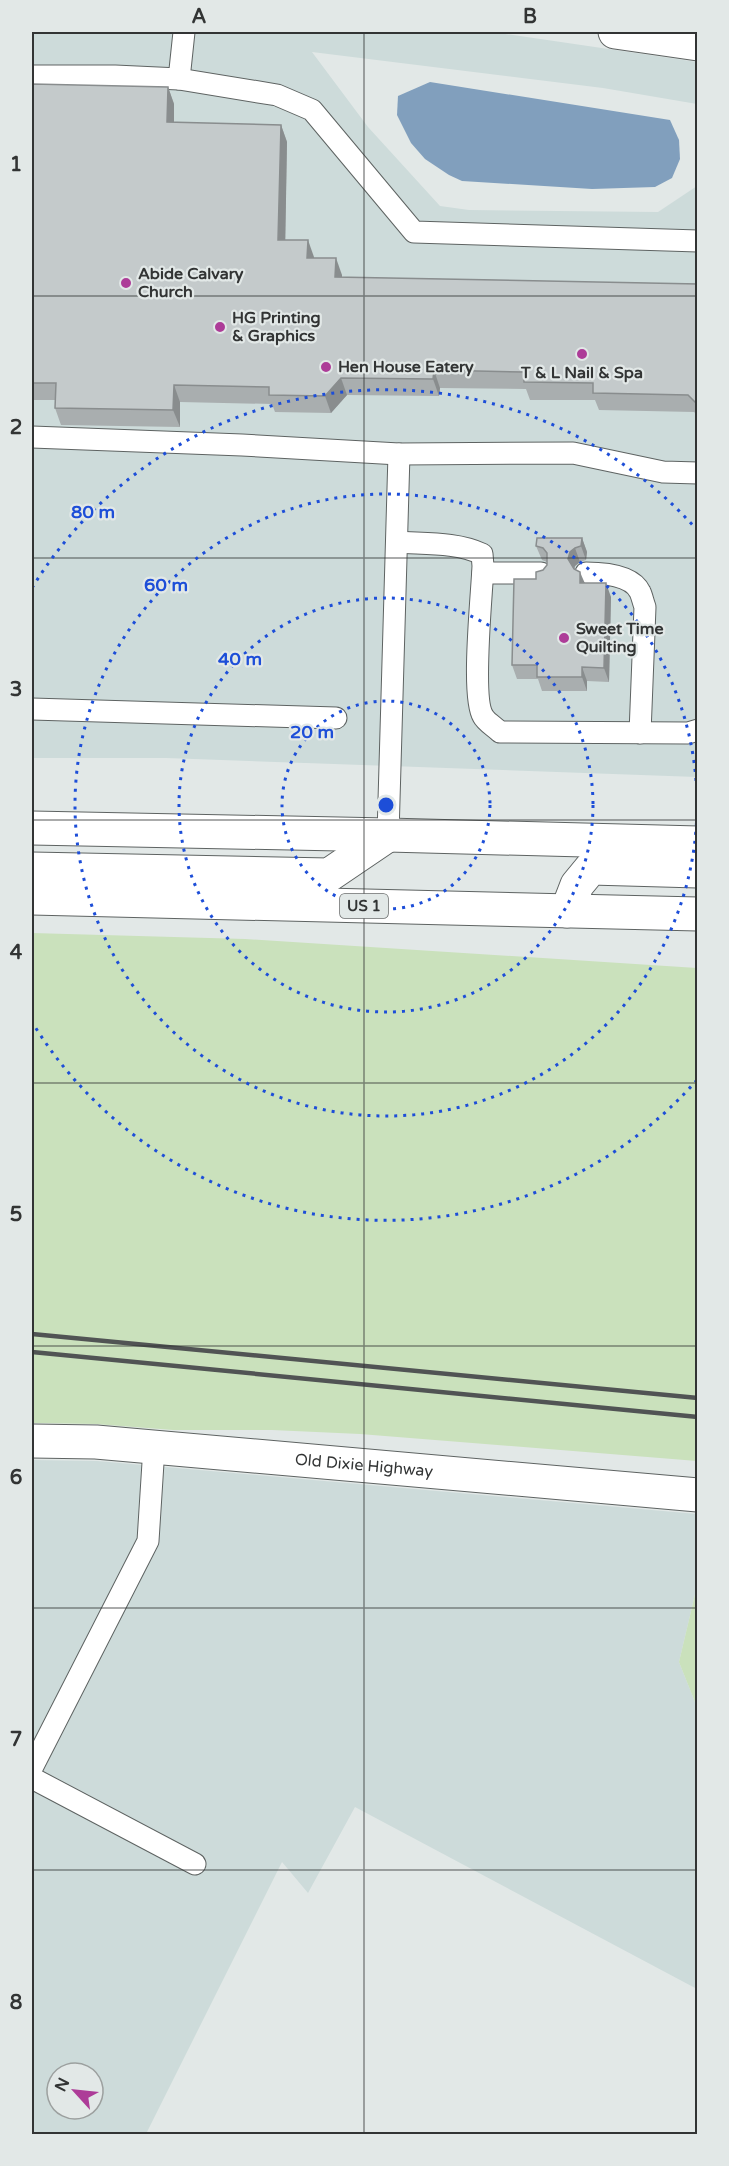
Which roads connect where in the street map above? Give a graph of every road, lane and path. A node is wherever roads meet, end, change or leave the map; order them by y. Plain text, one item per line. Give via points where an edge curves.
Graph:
1 (184, 32) edge
2 (615, 32) edge
3 (698, 44) edge
4 (32, 76) edge
5 (179, 79) junction
6 (698, 242) edge
7 (32, 437) edge
8 (399, 454) junction
9 (698, 473) edge
10 (397, 542) junction
11 (483, 573) junction
12 (541, 573) edge
13 (586, 573) dead end
14 (32, 710) edge
15 (336, 718) dead end
16 (698, 729) edge
17 (640, 733) junction
18 (32, 828) edge
19 (388, 835) junction
20 (698, 843) edge
21 (32, 869) edge
22 (698, 871) edge
23 (32, 898) edge
24 (567, 911) junction
25 (698, 914) edge
26 (32, 1441) edge
27 (154, 1447) junction
28 (698, 1495) edge
29 (32, 1768) edge
30 (32, 1778) edge
31 (195, 1864) dead end

1 - 5 lane
2 - 3 main road
4 - 5 lane
5 - 6 lane via 277,95 312,110 414,232
7 - 8 lane
8 - 9 lane via 573,453 663,472
8 - 10 lane
10 - 11 lane via 474,550 482,554
10 - 19 lane
11 - 12 lane
11 - 17 lane via 478,695 483,716 500,732
13 - 17 lane via 607,573 625,579 639,590 645,607
14 - 15 lane
16 - 17 lane via 688,733
18 - 19 main road
19 - 20 main road
19 - 21 main road via 328,875
22 - 24 main road via 591,868 577,885
23 - 24 main road, US 1
24 - 25 main road, US 1
26 - 27 main road, Old Dixie Highway
27 - 28 main road, Old Dixie Highway
27 - 29 lane via 148,1541
30 - 31 lane

